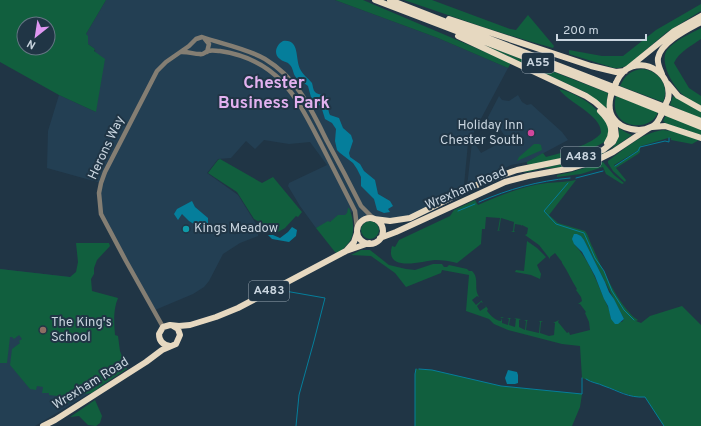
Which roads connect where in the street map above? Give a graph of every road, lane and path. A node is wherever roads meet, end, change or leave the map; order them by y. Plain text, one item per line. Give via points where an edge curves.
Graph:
1 (375, 0) edge
2 (390, 0) edge
3 (395, 0) edge
4 (701, 16) edge
5 (701, 22) edge
6 (205, 39) junction
7 (192, 42) junction
8 (207, 52) junction
9 (181, 53) junction
10 (195, 53) junction
11 (626, 70) junction
12 (664, 78) junction
13 (560, 85) junction
14 (701, 109) edge
15 (613, 119) junction
16 (701, 121) edge
17 (701, 127) edge
18 (650, 128) junction
19 (701, 138) edge
20 (581, 157) junction
21 (374, 219) junction
22 (357, 231) junction
23 (380, 238) junction
24 (369, 243) junction
25 (346, 251) junction
26 (190, 325) junction
27 (173, 326) junction
28 (164, 327) junction
29 (180, 335) junction
30 (160, 340) junction
31 (170, 346) junction
32 (151, 358) junction
33 (42, 426) edge

1 - 13 highway via 465,39
1 - 17 highway, A55
2 - 16 highway, A55
3 - 11 highway via 591,66 616,72
4 - 11 highway via 674,31
5 - 12 highway via 679,34 661,51 658,63
6 - 7 street via 198,37
6 - 8 street via 209,46
6 - 21 street via 252,53 284,72 301,92 361,206
7 - 9 street, Herons Way
7 - 10 street
8 - 10 street
8 - 22 street via 214,50 250,60 278,77 287,86 303,110 347,194 355,211
9 - 10 street
9 - 28 street, Herons Way via 162,65 154,77 102,177 99,193 102,214
11 - 12 highway via 636,66 647,66 658,71
11 - 15 highway, bridge via 611,95 610,111
12 - 14 highway via 678,96
12 - 18 highway, bridge via 668,99 656,124
13 - 15 highway via 586,96
13 - 20 highway via 596,107 612,128 611,137 606,143
15 - 18 highway via 629,129
15 - 20 highway, Wrexham Road / A483 via 616,130 613,142 603,150
18 - 19 highway via 663,126
18 - 23 highway, Wrexham Road / A483 via 595,162 505,182
20 - 21 highway, Wrexham Road / A483 via 517,170 496,177 410,218 390,221
21 - 22 highway via 368,218 360,222
21 - 23 highway via 381,226
22 - 24 highway via 361,240
22 - 25 highway, A483 via 354,242
23 - 24 highway
24 - 25 highway, A483
25 - 26 highway, A483 via 238,308
26 - 27 highway, A483
26 - 29 highway, A483
27 - 28 highway, A483
27 - 29 highway via 178,329
28 - 30 highway via 159,334
29 - 31 highway, A483 via 178,341
30 - 31 highway
30 - 32 highway
31 - 32 highway, Wrexham Road / A483
32 - 33 highway, Wrexham Road / A483

